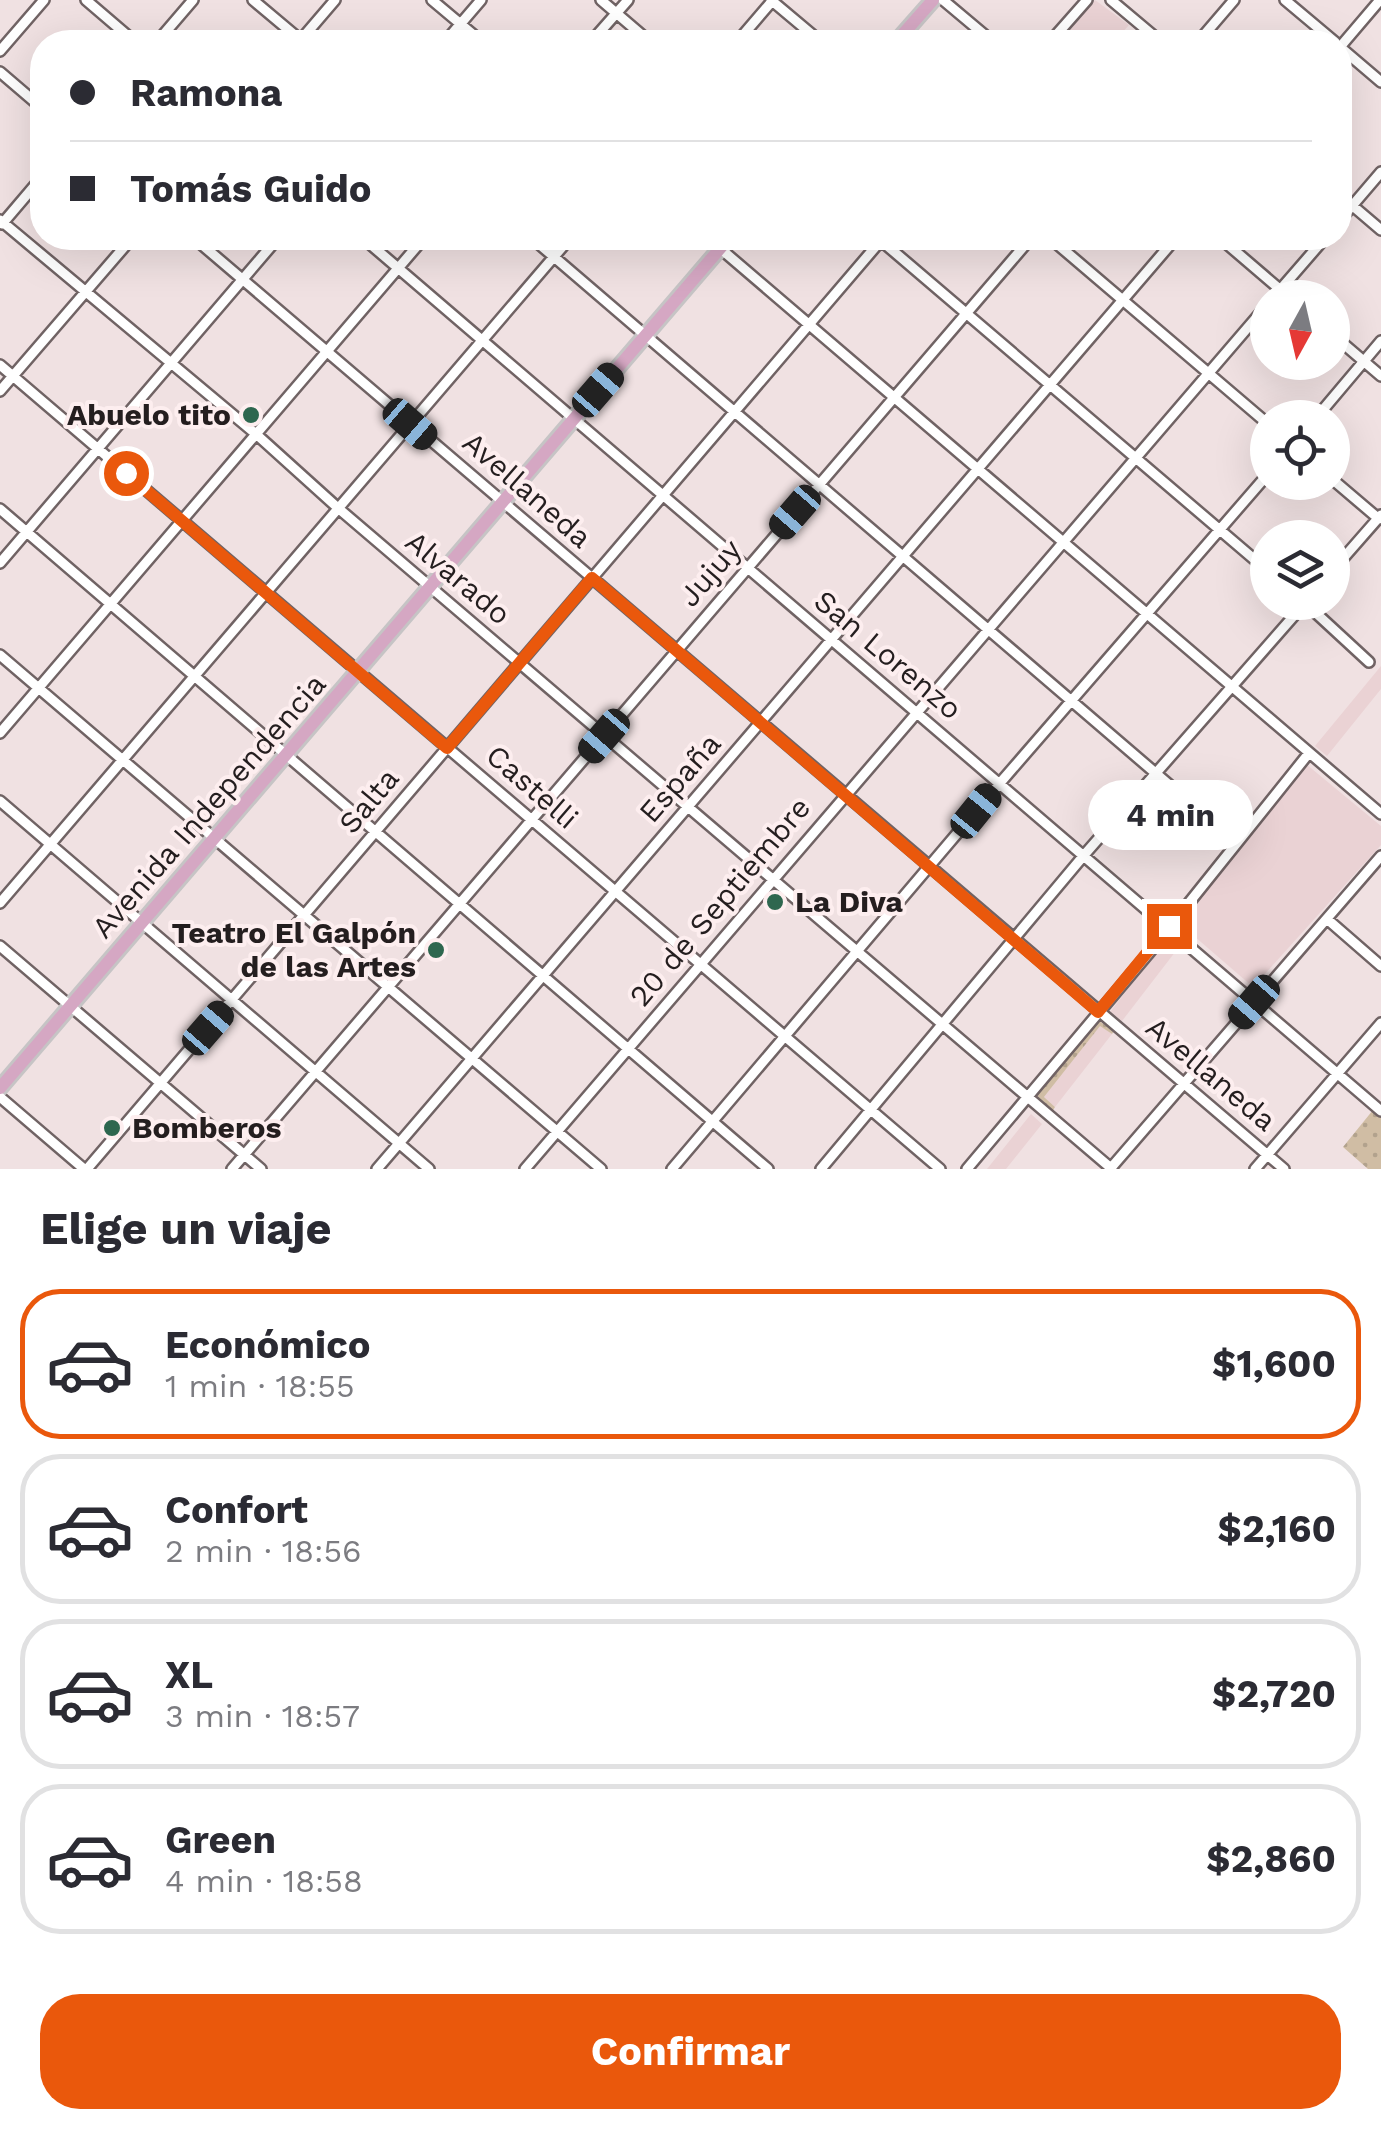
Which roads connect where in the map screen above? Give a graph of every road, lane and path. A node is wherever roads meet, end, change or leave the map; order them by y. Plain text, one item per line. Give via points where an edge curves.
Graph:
1 (44, 0) edge
2 (86, 0) edge
3 (193, 0) edge
4 (253, 0) edge
5 (335, 0) edge
6 (432, 0) edge
7 (482, 0) edge
8 (601, 0) edge
9 (628, 0) edge
10 (772, 0) edge
11 (933, 0) edge
12 (943, 0) edge
13 (1087, 0) edge
14 (1111, 0) edge
15 (1234, 0) edge
16 (1285, 0) edge
17 (1380, 0) edge
18 (616, 13) junction
19 (461, 24) junction
20 (121, 30) edge
21 (167, 30) edge
22 (287, 30) edge
23 (311, 30) edge
24 (456, 30) edge
25 (468, 30) edge
26 (601, 30) edge
27 (636, 30) edge
28 (747, 30) edge
29 (807, 30) edge
30 (907, 30) edge
31 (979, 30) edge
32 (1061, 30) edge
33 (1147, 30) edge
34 (1208, 30) edge
35 (1320, 30) edge
36 (1352, 30) edge
37 (0, 51) edge
38 (1352, 57) edge
39 (0, 72) edge
40 (1381, 82) edge
41 (30, 98) edge
42 (1381, 172) edge
43 (30, 190) edge
44 (1352, 206) joint
45 (1, 223) edge
46 (1381, 230) edge
47 (30, 247) edge
48 (34, 250) edge
49 (122, 250) edge
50 (208, 250) edge
51 (268, 250) edge
52 (377, 250) edge
53 (414, 250) edge
54 (547, 250) edge
55 (559, 250) edge
56 (719, 250) edge
57 (732, 250) edge
58 (871, 250) edge
59 (895, 250) edge
60 (1021, 250) edge
61 (1064, 250) edge
62 (1166, 250) edge
63 (1232, 250) edge
64 (1315, 250) edge
65 (554, 256) junction
66 (398, 268) junction
67 (242, 280) junction
68 (1263, 280) edge
69 (1289, 280) edge
70 (85, 292) junction
71 (1123, 300) junction
72 (966, 313) junction
73 (809, 324) junction
74 (1250, 325) edge
75 (646, 335) junction
76 (482, 340) junction
77 (1381, 341) edge
78 (1350, 349) edge
79 (326, 351) junction
80 (1364, 361) junction
81 (0, 365) edge
82 (170, 365) junction
83 (1208, 373) junction
84 (13, 376) junction
85 (1381, 376) edge
86 (1050, 385) junction
87 (0, 391) edge
88 (894, 397) junction
89 (1331, 400) edge
90 (1250, 409) edge
91 (734, 412) junction
92 (574, 418) junction
93 (410, 424) junction
94 (256, 434) junction
95 (98, 449) junction
96 (1136, 458) junction
97 (978, 469) junction
98 (819, 484) junction
99 (1350, 494) edge
100 (663, 495) junction
101 (1250, 495) edge
102 (501, 501) junction
103 (338, 508) junction
104 (0, 509) edge
105 (1380, 518) edge
106 (182, 520) junction
107 (1220, 530) junction
108 (26, 532) junction
109 (1064, 542) junction
110 (1350, 551) edge
111 (903, 556) junction
112 (1250, 556) edge
113 (0, 563) edge
114 (748, 568) junction
115 (592, 578) junction
116 (430, 586) junction
117 (266, 593) junction
118 (110, 604) junction
119 (1148, 614) junction
120 (1291, 620) edge
121 (1323, 620) edge
122 (988, 630) junction
123 (832, 640) junction
124 (676, 651) junction
125 (0, 655) edge
126 (1369, 662) dead end
127 (519, 663) junction
128 (357, 671) junction
129 (194, 676) junction
130 (38, 688) junction
131 (1234, 688) junction
132 (1072, 702) junction
133 (916, 712) junction
134 (760, 722) junction
135 (0, 733) edge
136 (604, 736) junction
137 (447, 748) junction
138 (1310, 753) junction
139 (286, 754) junction
140 (123, 760) junction
141 (1156, 773) junction
142 (1000, 782) junction
143 (845, 794) junction
144 (0, 802) edge
145 (688, 807) junction
146 (1381, 814) edge
147 (532, 820) junction
148 (375, 832) junction
149 (214, 838) junction
150 (1236, 843) junction
151 (50, 844) junction
152 (1085, 854) junction
153 (1381, 856) edge
154 (930, 867) junction
155 (772, 879) junction
156 (615, 892) junction
157 (0, 903) edge
158 (460, 904) junction
159 (304, 915) junction
160 (1326, 920) junction
161 (142, 922) junction
162 (1169, 926) junction
163 (1015, 940) junction
164 (0, 946) edge
165 (858, 952) junction
166 (700, 964) junction
167 (1381, 966) edge
168 (543, 976) junction
169 (388, 987) junction
170 (232, 1000) junction
171 (1254, 1002) junction
172 (70, 1006) junction
173 (1098, 1012) junction
174 (1381, 1023) edge
175 (943, 1025) junction
176 (785, 1037) junction
177 (628, 1049) junction
178 (472, 1059) junction
179 (316, 1072) junction
180 (1338, 1073) junction
181 (160, 1083) junction
182 (1183, 1084) junction
183 (0, 1088) edge
184 (1026, 1096) junction
185 (0, 1097) edge
186 (871, 1110) junction
187 (1381, 1111) edge
188 (713, 1122) junction
189 (557, 1132) junction
190 (399, 1143) junction
191 (244, 1155) junction
192 (1268, 1155) junction
193 (85, 1169) edge
194 (232, 1169) edge
195 (260, 1169) edge
196 (377, 1169) edge
197 (429, 1169) edge
198 (525, 1169) edge
199 (601, 1169) edge
200 (672, 1169) edge
201 (768, 1169) edge
202 (821, 1169) edge
203 (940, 1169) edge
204 (967, 1169) edge
205 (1111, 1169) edge
206 (1255, 1169) edge
207 (1284, 1169) edge

1 - 37 street
2 - 20 street
3 - 21 street
4 - 22 street
5 - 23 street
6 - 19 street
7 - 19 street
8 - 18 street
9 - 18 street
10 - 28 street
10 - 29 street
11 - 30 main road
12 - 31 street
13 - 32 street
14 - 33 street
15 - 34 street
16 - 35 street
17 - 36 street
18 - 26 street
18 - 27 street
19 - 24 street
19 - 25 street
38 - 40 street
39 - 41 street
42 - 44 street
43 - 45 street
44 - 46 street
45 - 47 street, Alvarado
48 - 70 street, Alvarado
49 - 70 street
50 - 67 street, Avellaneda
51 - 67 street
52 - 66 street, San Lorenzo
53 - 66 street
54 - 65 street
55 - 65 street
56 - 75 main road, Avenida Independencia
57 - 73 street
58 - 73 street, Salta
59 - 72 street
60 - 72 street, Jujuy
61 - 71 street
62 - 71 street, España
63 - 68 street
64 - 69 street
65 - 75 street
65 - 76 street
66 - 76 street, San Lorenzo
66 - 79 street
67 - 79 street, Avellaneda
67 - 82 street
70 - 82 street, Alvarado
70 - 84 street
71 - 83 street
71 - 86 street, España
72 - 86 street
72 - 88 street, Jujuy
73 - 88 street
73 - 91 street, Salta
74 - 83 street, 20 de Septiembre
75 - 91 street
75 - 92 main road, Avenida Independencia
76 - 92 street, San Lorenzo
76 - 93 street
77 - 80 street
78 - 80 street
79 - 93 street, Avellaneda
79 - 94 street
80 - 85 street
80 - 89 street
81 - 84 street, Castelli
82 - 94 street, Alvarado
82 - 95 street
83 - 90 street
83 - 96 street, 20 de Septiembre
84 - 87 street
84 - 95 street, Castelli
86 - 96 street
86 - 97 street, España
88 - 97 street
88 - 98 street, Jujuy
91 - 98 street
91 - 100 street, Salta
92 - 100 street, San Lorenzo
92 - 102 main road, Avenida Independencia
93 - 102 street, Avellaneda
93 - 103 street
94 - 103 street, Alvarado
94 - 106 street
95 - 106 street, Castelli
95 - 108 street
96 - 107 street
96 - 109 street, 20 de Septiembre
97 - 109 street
97 - 111 street, España
98 - 111 street
98 - 114 street, Jujuy
99 - 105 street
100 - 114 street, San Lorenzo
100 - 115 street, Salta
101 - 107 street
102 - 115 street, Avellaneda
102 - 116 main road, Avenida Independencia
103 - 116 street, Alvarado
103 - 117 street
104 - 108 street
105 - 110 street
106 - 117 street, Castelli
106 - 118 street
107 - 112 street
107 - 119 street
108 - 113 street
108 - 118 street
109 - 119 street
109 - 122 street, 20 de Septiembre
111 - 122 street
111 - 123 street, España
114 - 123 street, San Lorenzo
114 - 124 street, Jujuy
115 - 124 street, Avellaneda
115 - 127 street, Salta
116 - 127 street, Alvarado
116 - 128 main road, Avenida Independencia
117 - 128 street, Castelli
117 - 129 street
118 - 129 street
118 - 130 street
119 - 131 street
119 - 132 street
120 - 131 street
121 - 126 street
122 - 132 street
122 - 133 street, 20 de Septiembre
123 - 133 street, San Lorenzo
123 - 134 street, España
124 - 134 street, Avellaneda
124 - 136 street, Jujuy
125 - 130 street
127 - 136 street, Alvarado
127 - 137 street, Salta
128 - 137 street, Castelli
128 - 139 main road, Avenida Independencia
129 - 139 street
129 - 140 street
130 - 135 street
130 - 140 street
131 - 138 street
131 - 141 street
132 - 141 street
132 - 142 street
133 - 142 street, San Lorenzo
133 - 143 street, 20 de Septiembre
134 - 143 street, Avellaneda
134 - 145 street, España
136 - 145 street, Alvarado
136 - 147 street, Jujuy
137 - 147 street, Castelli
137 - 148 street, Salta
138 - 146 street
138 - 150 street
139 - 148 street
139 - 149 main road, Avenida Independencia
140 - 149 street
140 - 151 street
141 - 150 street
141 - 152 street
142 - 152 street, San Lorenzo
142 - 154 street
143 - 154 street, Avellaneda
143 - 155 street, 20 de Septiembre
144 - 151 street
145 - 155 street, Alvarado
145 - 156 street, España
147 - 156 street, Castelli
147 - 158 street, Jujuy
148 - 158 street
148 - 159 street, Salta
149 - 159 street
149 - 161 main road, Avenida Independencia
150 - 162 street
151 - 157 street
151 - 161 street
152 - 162 street, San Lorenzo
152 - 163 street
153 - 160 street
154 - 163 street, Avellaneda
154 - 165 street
155 - 165 street, Alvarado
155 - 166 street, 20 de Septiembre
156 - 166 street, Castelli
156 - 168 street, España
158 - 168 street
158 - 169 street, Jujuy
159 - 169 street
159 - 170 street, Salta
160 - 167 street
160 - 171 street
161 - 170 street
161 - 172 main road, Avenida Independencia
162 - 171 street, San Lorenzo
162 - 173 street
163 - 173 street, Avellaneda
163 - 175 street
164 - 172 street
165 - 175 street, Alvarado
165 - 176 street
166 - 176 street, Castelli
166 - 177 street, 20 de Septiembre
168 - 177 street
168 - 178 street, España
169 - 178 street
169 - 179 street, Jujuy
170 - 179 street
170 - 181 street, Salta
171 - 180 street, San Lorenzo
171 - 182 street
172 - 181 street
172 - 183 main road, Avenida Independencia
173 - 182 street, Avellaneda
173 - 184 street
174 - 180 street
175 - 184 street, Alvarado
175 - 186 street
176 - 186 street, Castelli
176 - 188 street
177 - 188 street
177 - 189 street, 20 de Septiembre
178 - 189 street
178 - 190 street, España
179 - 190 street
179 - 191 street, Jujuy
180 - 187 street, San Lorenzo
180 - 192 street
181 - 191 street
181 - 193 street, Salta
182 - 192 street, Avellaneda
182 - 205 street
184 - 204 street
184 - 205 street, Alvarado
185 - 193 street
186 - 202 street
186 - 203 street, Castelli
188 - 200 street
188 - 201 street
189 - 198 street, 20 de Septiembre
189 - 199 street
190 - 196 street, España
190 - 197 street
191 - 194 street, Jujuy
191 - 195 street
192 - 206 street
192 - 207 street, Avellaneda

